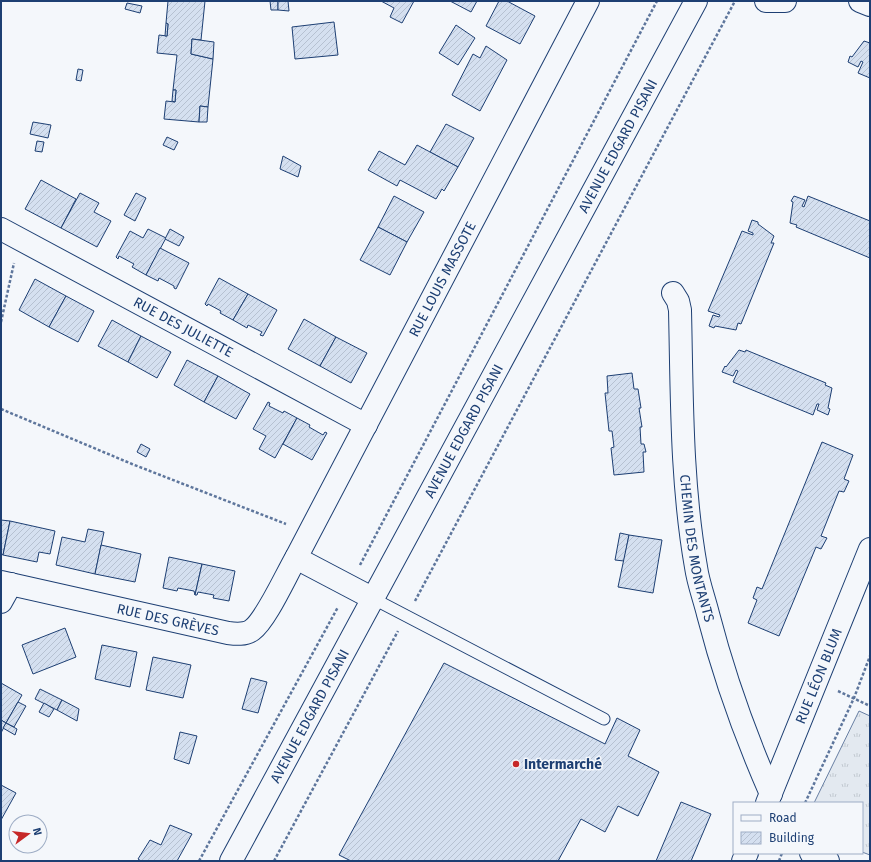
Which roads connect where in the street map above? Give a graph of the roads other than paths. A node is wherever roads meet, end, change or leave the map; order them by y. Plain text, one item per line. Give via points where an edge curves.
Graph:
1 (588, 1) edge
2 (696, 1) edge
3 (766, 1) edge
4 (785, 1) edge
5 (860, 1) edge
6 (870, 5) edge
7 (10, 234) edge
8 (673, 293) dead end
9 (366, 425) junction
10 (870, 549) edge
11 (296, 558) junction
12 (4, 589) edge
13 (372, 598) junction
14 (604, 719) dead end
15 (769, 798) edge
16 (813, 854) edge
17 (231, 861) edge
18 (828, 861) edge

1 - 9 street, RUE LOUIS MASSOTE
2 - 13 street, AVENUE EDGARD PISANI
3 - 4 street
5 - 6 street
7 - 9 street, RUE DES JULIETTE
8 - 15 street, CHEMIN DES MONTANTS via 680,310 684,459 696,568 733,700
9 - 11 street, RUE LOUIS MASSOTE
10 - 15 street, RUE LÉON BLUM
11 - 12 street, RUE DES GRÈVES via 260,622 252,630 240,634
11 - 13 street
13 - 14 lane
13 - 17 street, AVENUE EDGARD PISANI
16 - 18 street

